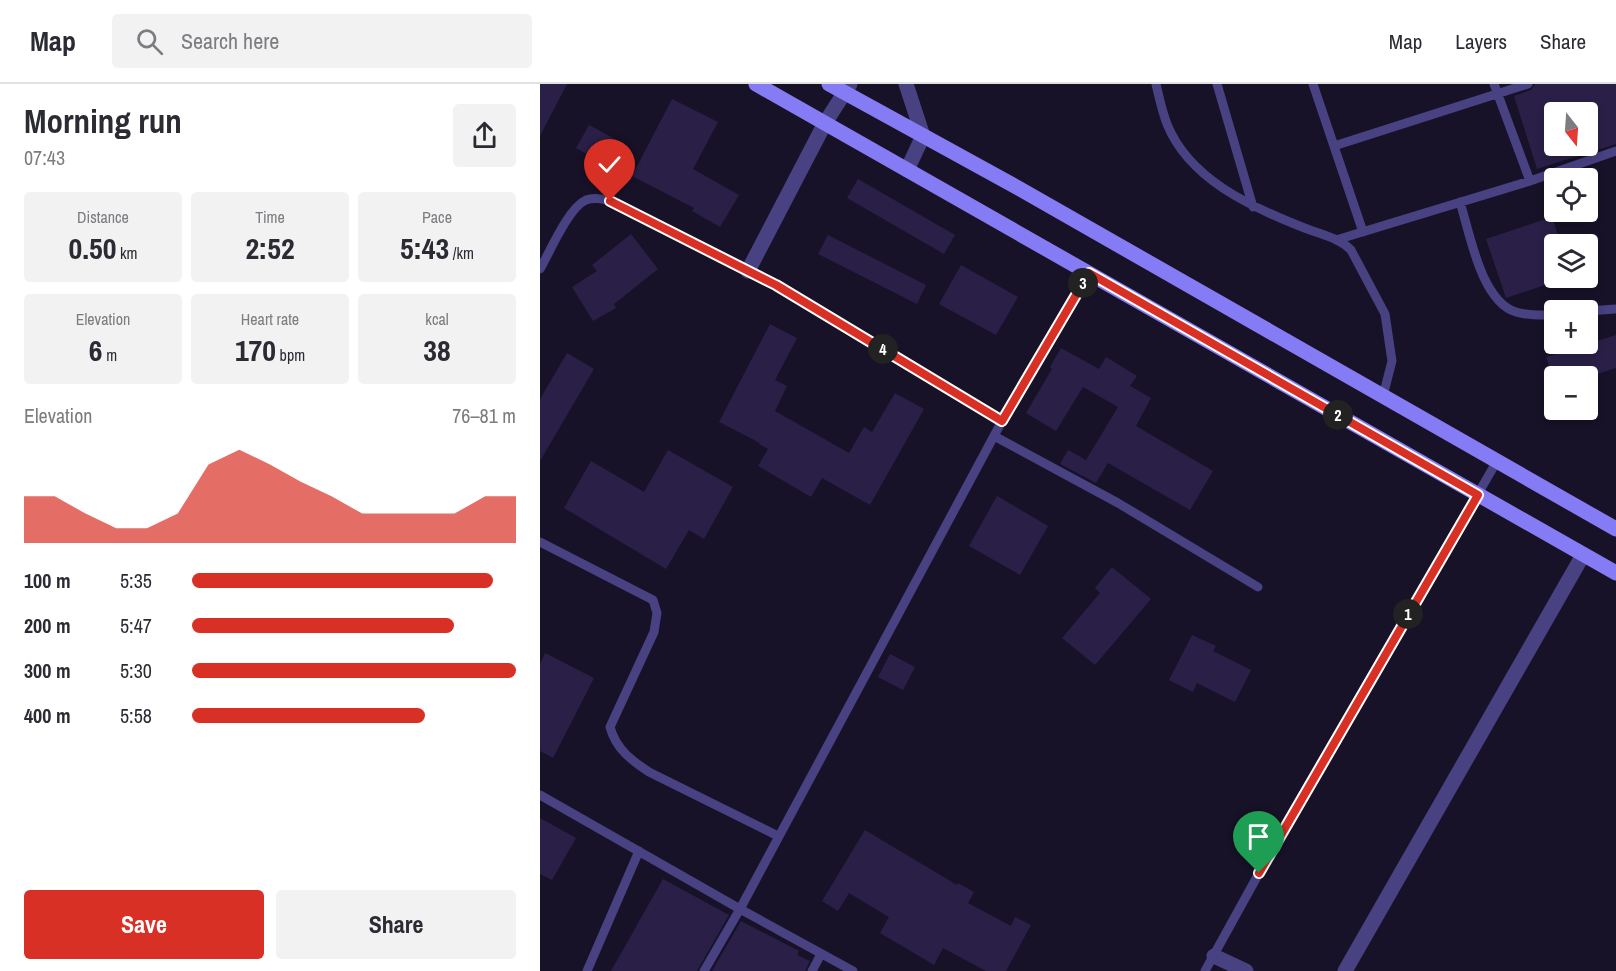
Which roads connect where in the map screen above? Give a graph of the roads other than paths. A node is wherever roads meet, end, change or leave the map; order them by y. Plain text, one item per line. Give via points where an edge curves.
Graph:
1 (756, 84) edge
2 (829, 84) edge
3 (906, 84) edge
4 (1156, 84) edge
5 (1217, 84) edge
6 (1312, 84) edge
7 (1494, 84) edge
8 (1528, 84) edge
9 (847, 88) edge
10 (1498, 94) junction
11 (825, 123) junction
12 (923, 136) junction
13 (1334, 146) junction
14 (1616, 151) edge
15 (907, 170) junction
16 (1530, 181) junction
17 (1460, 202) junction
18 (1254, 207) junction
19 (1363, 232) junction
20 (1336, 240) junction
21 (540, 269) edge
22 (748, 271) junction
23 (1089, 273) junction
24 (1616, 309) edge
25 (1598, 310) edge
26 (1544, 314) edge
27 (1383, 396) junction
28 (1002, 421) junction
29 (994, 436) junction
30 (1497, 461) junction
31 (1478, 495) junction
32 (1616, 529) edge
33 (540, 542) edge
34 (1583, 555) junction
35 (1616, 573) edge
36 (1258, 587) dead end
37 (540, 795) edge
38 (778, 836) junction
39 (639, 851) junction
40 (740, 909) junction
41 (821, 954) junction
42 (1214, 956) junction
43 (587, 971) edge
44 (705, 971) edge
45 (812, 971) edge
46 (853, 971) edge
47 (1205, 971) edge
48 (1246, 971) edge
49 (1345, 971) edge

1 - 11 street
2 - 9 street
3 - 12 street
4 - 18 lane via 1168,125 1191,160 1229,194
5 - 18 lane
6 - 13 lane
7 - 10 lane
8 - 10 lane
9 - 11 street
9 - 12 street
10 - 13 lane
10 - 16 lane
11 - 15 street
11 - 22 street
12 - 15 street
12 - 27 street
13 - 19 lane
14 - 16 lane
15 - 23 street
16 - 17 lane
17 - 19 lane
17 - 26 lane via 1485,281 1498,301 1515,312
18 - 20 lane
19 - 20 lane
20 - 27 lane via 1352,250 1385,314 1392,360
21 - 22 lane via 570,216 585,200 598,198
22 - 28 lane
23 - 28 lane
23 - 31 street
24 - 25 lane
27 - 30 street
28 - 29 lane
29 - 36 lane via 1118,503
29 - 38 lane
30 - 31 lane
30 - 32 street
31 - 34 street
31 - 42 lane via 1295,808
33 - 38 lane via 653,600 657,613 654,632 610,727 614,741 649,772
34 - 35 street
34 - 49 street
37 - 39 lane
38 - 40 lane
39 - 40 lane
39 - 43 lane
40 - 41 lane
40 - 44 lane
41 - 45 lane
41 - 46 lane
42 - 47 lane
42 - 48 street

